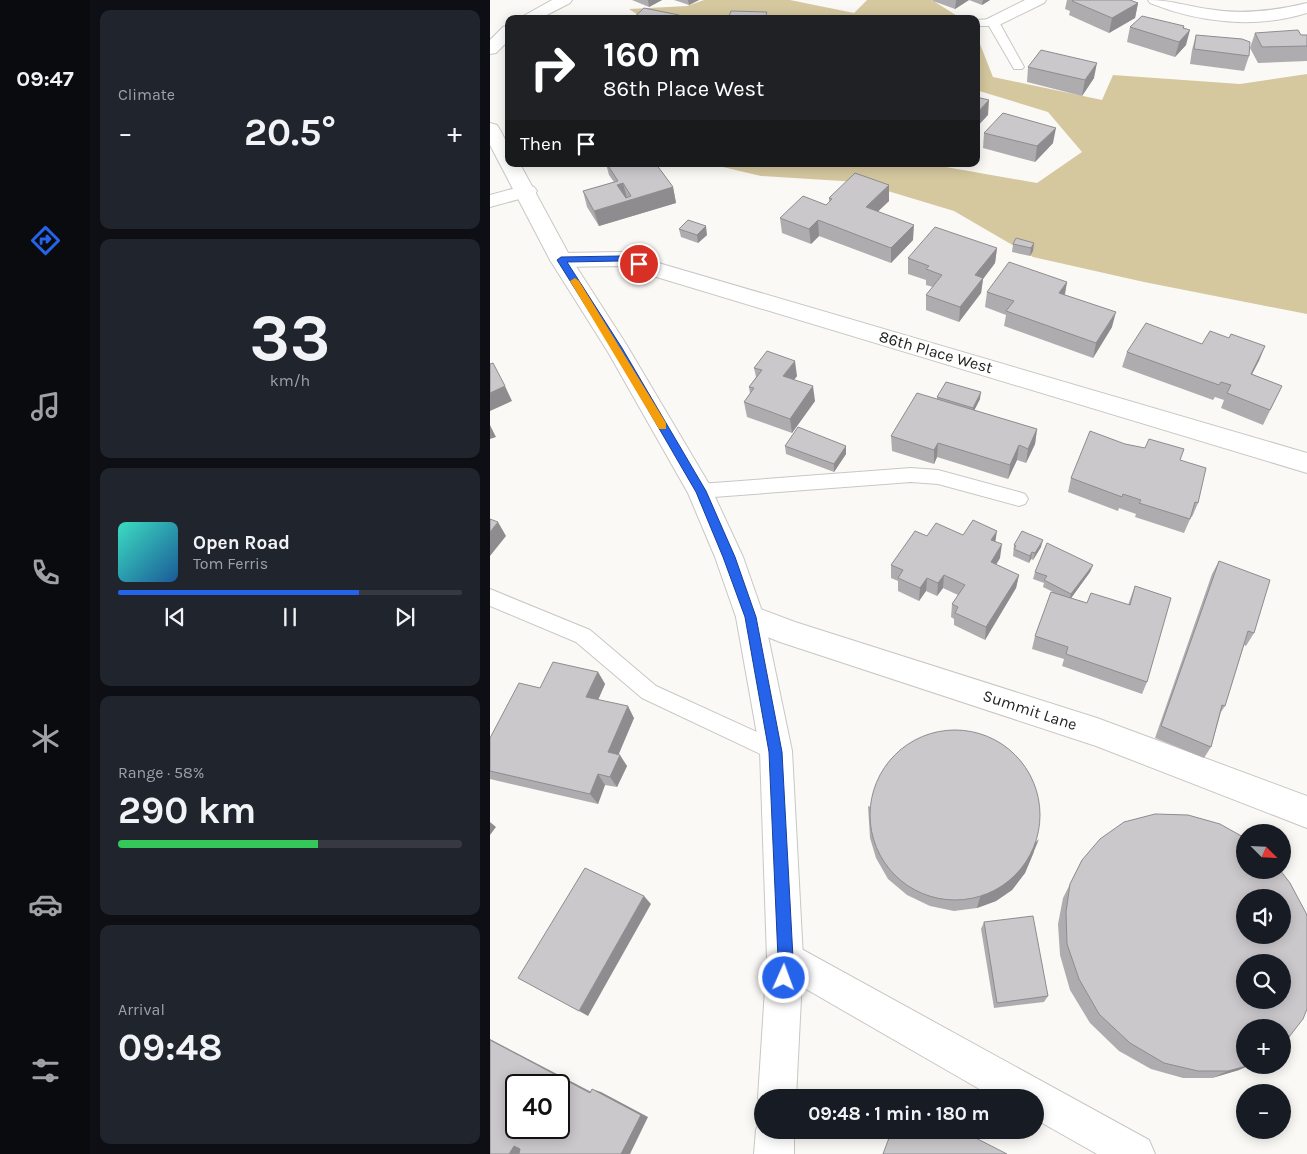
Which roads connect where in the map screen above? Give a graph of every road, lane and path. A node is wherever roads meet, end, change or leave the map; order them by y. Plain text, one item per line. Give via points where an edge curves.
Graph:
1 (564, 0) edge
2 (1038, 0) edge
3 (1156, 0) edge
4 (1307, 8) edge
5 (534, 15) edge
6 (993, 22) junction
7 (980, 23) edge
8 (505, 34) edge
9 (490, 49) edge
10 (1018, 67) dead end
11 (490, 129) edge
12 (505, 154) edge
13 (513, 167) edge
14 (527, 191) junction
15 (490, 201) edge
16 (561, 260) junction
17 (1307, 463) edge
18 (700, 491) junction
19 (1019, 499) dead end
20 (490, 597) edge
21 (750, 617) junction
22 (776, 752) junction
23 (1307, 812) edge
24 (785, 958) junction
25 (778, 1089) edge
26 (1018, 1089) edge
27 (1044, 1104) edge
28 (775, 1139) edge
29 (774, 1154) edge
30 (1135, 1154) edge

1 - 5 street
2 - 6 street
3 - 4 street via 1189,10 1262,17
6 - 7 lane
6 - 10 lane
8 - 9 street
11 - 12 street
13 - 14 street
14 - 15 street
14 - 16 street
16 - 17 street, 86th Place West via 621,259
16 - 18 street
18 - 19 lane via 911,475 938,477
18 - 21 street via 729,557
20 - 22 lane via 583,636 649,692
21 - 22 street
21 - 23 street, Summit Lane via 790,633 1097,732
22 - 24 street
24 - 25 street
24 - 26 street
27 - 30 street
28 - 29 street

